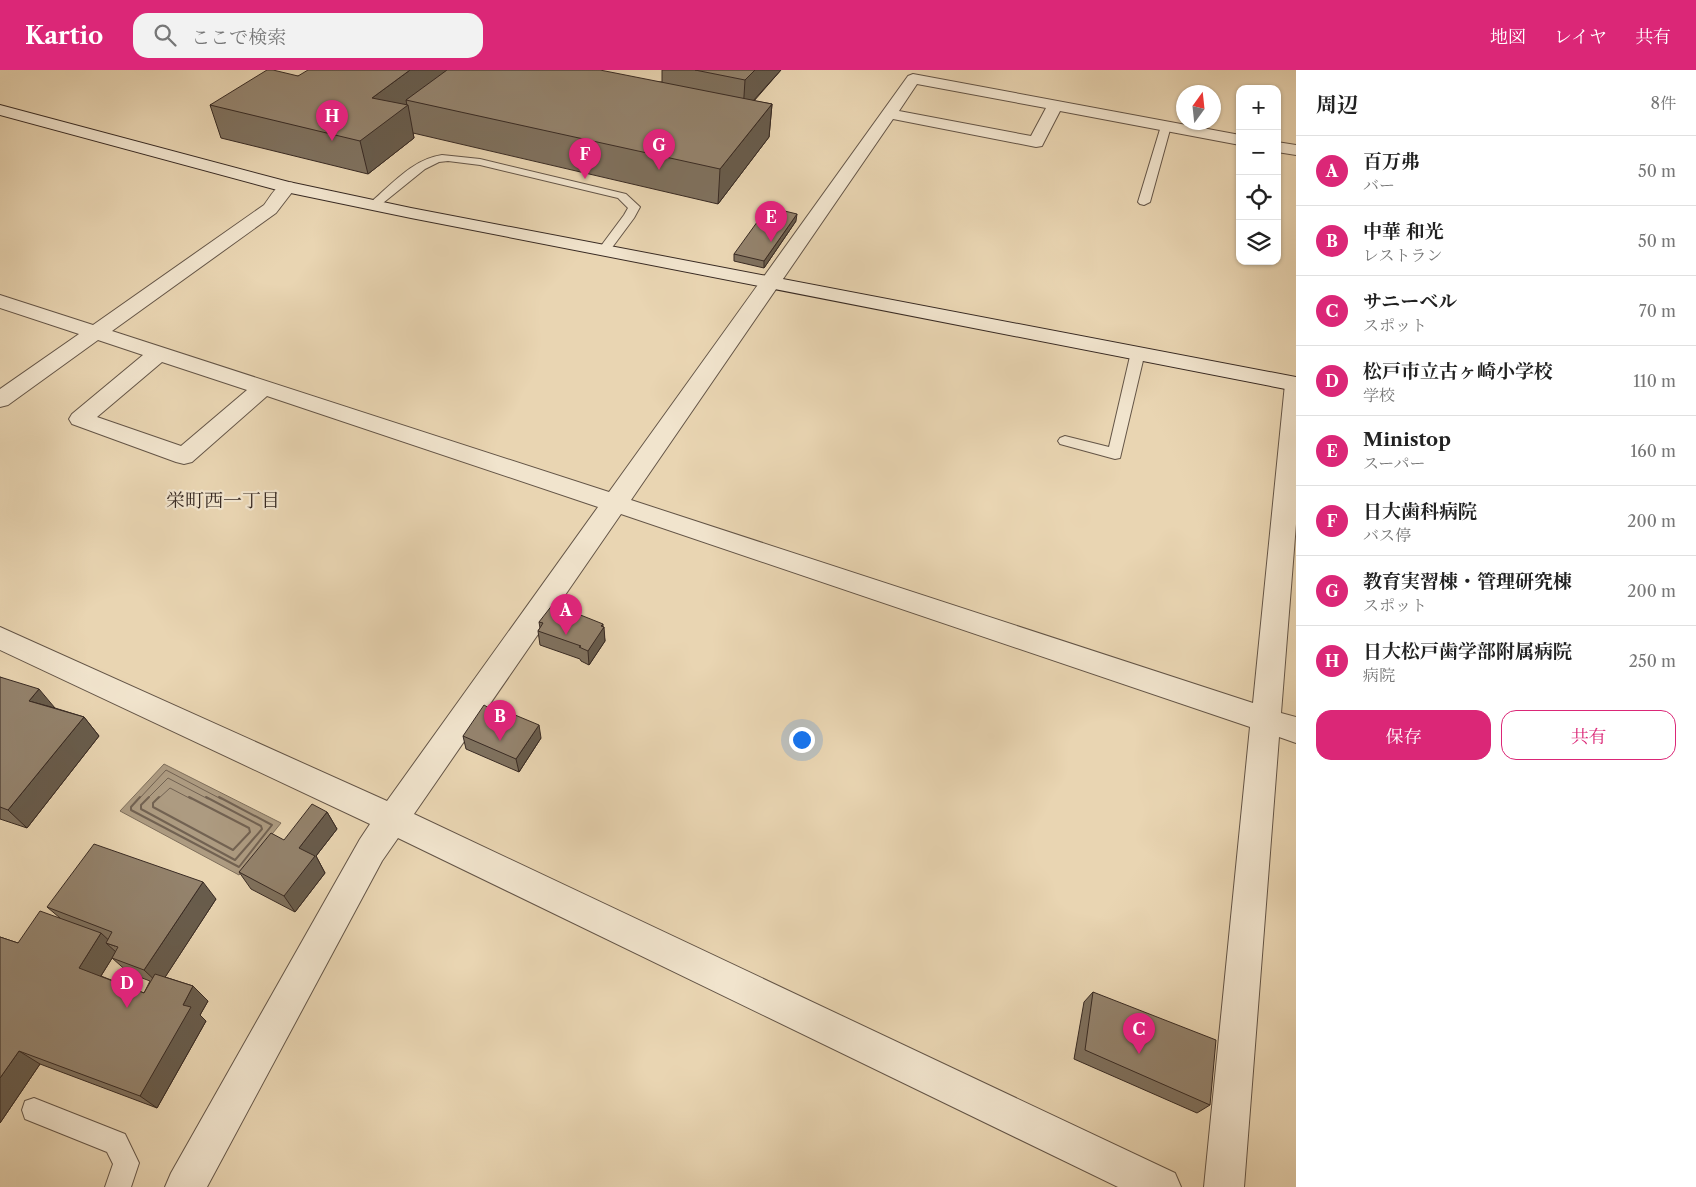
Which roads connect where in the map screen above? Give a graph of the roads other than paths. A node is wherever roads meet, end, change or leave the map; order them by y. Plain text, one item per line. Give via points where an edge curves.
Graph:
1 (916, 74) edge
2 (1055, 106) junction
3 (0, 110) edge
4 (889, 114) junction
5 (1166, 126) junction
6 (1236, 139) edge
7 (1281, 148) edge
8 (1296, 150) edge
9 (287, 187) junction
10 (1144, 202) dead end
11 (374, 205) junction
12 (604, 250) junction
13 (770, 282) junction
14 (0, 301) edge
15 (96, 332) junction
16 (1138, 352) junction
17 (159, 353) junction
18 (1296, 384) edge
19 (264, 387) junction
20 (3, 394) edge
21 (1065, 441) dead end
22 (615, 503) junction
23 (0, 638) edge
24 (1264, 720) junction
25 (1296, 730) edge
26 (392, 819) junction
27 (34, 1110) dead end
28 (118, 1187) edge
29 (185, 1187) edge
30 (1161, 1187) edge
31 (1224, 1187) edge

1 - 2 street
1 - 4 street
2 - 4 street via 1036,142
2 - 5 street
3 - 9 street
4 - 13 street
5 - 6 street
5 - 10 lane
7 - 8 street
9 - 11 street
9 - 15 street via 270,209
11 - 12 street
11 - 12 lane via 436,159 480,162 622,196 634,207
12 - 13 street
13 - 16 street
13 - 22 street
14 - 15 street
15 - 17 street
15 - 20 street
16 - 18 street
16 - 21 lane via 1114,454
17 - 19 street
17 - 19 street via 80,419 184,456
18 - 24 street
19 - 22 street
22 - 24 street
22 - 26 street
23 - 26 street
24 - 25 street
24 - 31 street
26 - 29 street via 371,850
26 - 30 street
27 - 28 lane via 116,1143 126,1163

